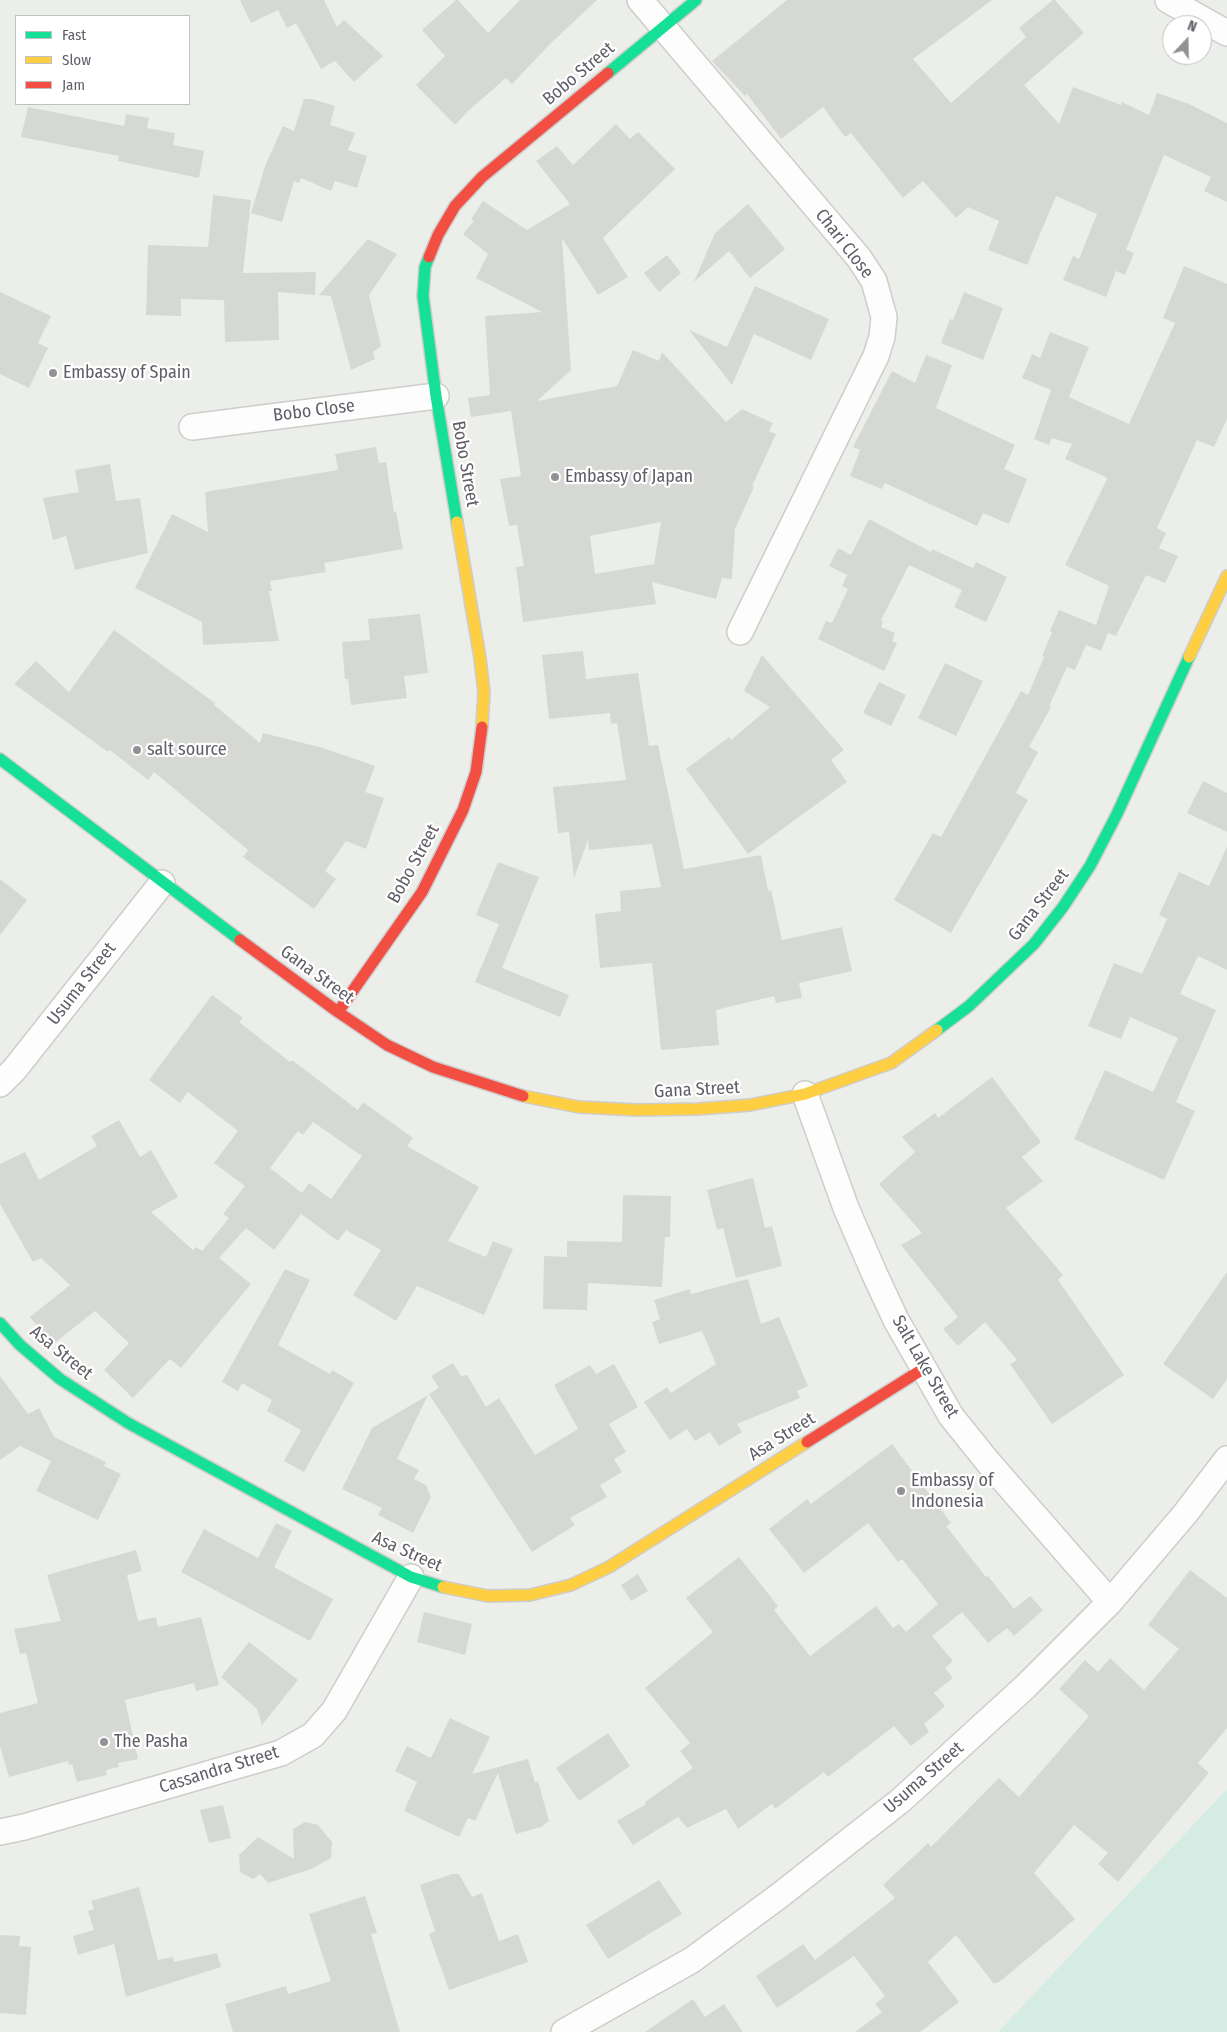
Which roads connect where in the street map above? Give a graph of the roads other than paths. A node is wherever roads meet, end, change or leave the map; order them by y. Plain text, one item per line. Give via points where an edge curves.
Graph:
1 (640, 0) edge
2 (696, 0) edge
3 (1168, 0) edge
4 (663, 27) junction
5 (1227, 33) edge
6 (436, 396) junction
7 (192, 426) dead end
8 (1227, 576) edge
9 (740, 632) dead end
10 (0, 759) edge
11 (162, 882) junction
12 (338, 1012) junction
13 (0, 1084) edge
14 (805, 1094) junction
15 (0, 1323) edge
16 (923, 1369) junction
17 (1227, 1459) edge
18 (411, 1577) junction
19 (1110, 1602) junction
20 (0, 1832) edge
21 (564, 2032) edge

1 - 4 street, Chari Close
2 - 4 street, Bobo Street
3 - 5 street
4 - 6 street, Bobo Street via 482,177 454,206 425,267 423,296
4 - 9 street, Chari Close via 859,258 874,281 884,317 876,356
6 - 7 street, Bobo Close
6 - 12 street, Bobo Street via 480,658 484,692 482,735 476,772 463,810 422,892
8 - 14 street, Gana Street via 1090,866 1063,908 1034,944 969,1006 892,1063
10 - 11 street, Gana Street
11 - 12 street, Gana Street
11 - 13 street, Usuma Street
12 - 14 street, Gana Street via 387,1045 433,1068 530,1098 579,1107 698,1109
14 - 16 street, Salt Lake Street via 846,1208 896,1320
15 - 18 street, Asa Street via 60,1379 128,1423
16 - 18 street, Asa Street via 609,1567 571,1585 530,1595 488,1596 451,1590
16 - 19 street, Salt Lake Street via 951,1416
17 - 19 street, Usuma Street
18 - 20 street, Cassandra Street via 334,1711 313,1734 281,1753
19 - 21 street, Usuma Street via 1025,1687 900,1801 780,1896 692,1960

